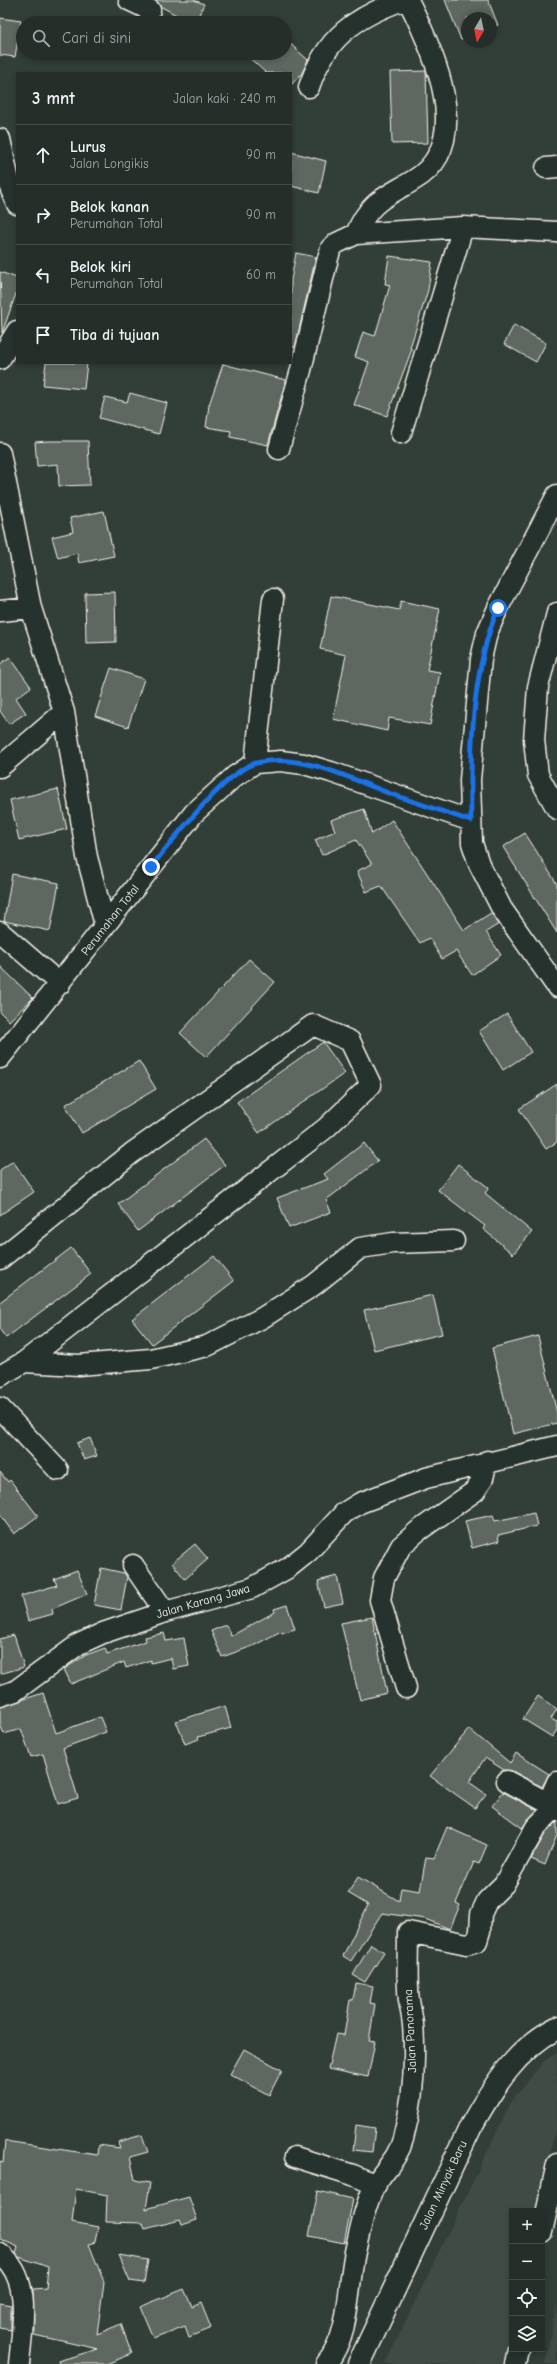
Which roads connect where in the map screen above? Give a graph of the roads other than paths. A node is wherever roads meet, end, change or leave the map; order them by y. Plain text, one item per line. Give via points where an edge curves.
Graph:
1 (129, 0) edge
2 (404, 0) edge
3 (408, 0) edge
4 (150, 10) dead end
5 (309, 86) dead end
6 (0, 139) edge
7 (16, 202) edge
8 (463, 227) junction
9 (557, 232) edge
10 (356, 234) junction
11 (16, 333) edge
12 (0, 359) edge
13 (401, 433) dead end
14 (279, 449) dead end
15 (0, 453) edge
16 (557, 495) edge
17 (273, 599) dead end
18 (31, 608) junction
19 (0, 611) edge
20 (557, 613) edge
21 (64, 712) junction
22 (255, 763) junction
23 (0, 767) edge
24 (557, 809) edge
25 (471, 821) junction
26 (106, 925) junction
27 (0, 932) edge
28 (554, 975) edge
29 (60, 984) junction
30 (0, 1058) edge
31 (454, 1241) dead end
32 (0, 1258) edge
33 (24, 1362) junction
34 (0, 1376) edge
35 (0, 1408) edge
36 (557, 1446) edge
37 (487, 1462) junction
38 (58, 1470) dead end
39 (133, 1565) dead end
40 (165, 1612) junction
41 (406, 1688) dead end
42 (0, 1696) edge
43 (507, 1781) dead end
44 (557, 1782) edge
45 (554, 1808) edge
46 (557, 2028) edge
47 (296, 2157) dead end
48 (557, 2164) edge
49 (376, 2185) junction
50 (545, 2218) edge
51 (0, 2254) edge
52 (517, 2352) edge
53 (19, 2364) edge
54 (326, 2364) edge
55 (359, 2364) edge
56 (515, 2364) edge

1 - 4 street
2 - 5 street via 377,10 345,29 326,50
3 - 10 street via 427,39 436,67 445,108 446,138 435,162 415,179 387,193 368,209
6 - 7 street
8 - 9 street
8 - 10 street
8 - 13 street
10 - 14 street via 344,238 331,248
11 - 12 street
15 - 18 street
16 - 25 street via 498,608 481,659 472,742
17 - 22 street
18 - 19 street
18 - 21 street
20 - 24 street via 538,687 534,740 538,775
21 - 23 street
21 - 26 street via 87,857
22 - 25 street, Perumahan Total via 282,761 324,770
22 - 26 street, Perumahan Total via 235,776 194,813
25 - 28 street via 472,843 498,903
26 - 29 street, Perumahan Total
27 - 29 street
29 - 30 street, Perumahan Total
31 - 33 street via 393,1243 360,1248 314,1285 262,1318 207,1346 151,1359 79,1365
32 - 33 street via 132,1153 313,1025 350,1040 371,1084 326,1128
33 - 34 street
35 - 38 street
36 - 37 street, Jalan Karang Jawa
37 - 40 street, Jalan Karang Jawa via 426,1478 360,1503 344,1513 308,1552 288,1568 252,1588
37 - 41 street via 483,1478 475,1491 401,1546 384,1578 380,1600
39 - 40 street
40 - 42 street, Jalan Karang Jawa via 79,1644 15,1691
43 - 45 street
44 - 45 street, Jalan Panorama via 550,1798
45 - 49 street, Jalan Panorama via 536,1827 504,1884 487,1901 481,1914 477,1941 467,1944 408,1932 408,1991 413,2025 414,2074 410,2110 403,2141 390,2167
46 - 55 main road, Jalan Minyak Baru via 541,2036 514,2060 492,2089 471,2126
47 - 49 street
48 - 50 street
49 - 54 street, Jalan Panorama via 355,2253 343,2328 335,2353
51 - 53 street via 11,2265 23,2303
52 - 56 street

